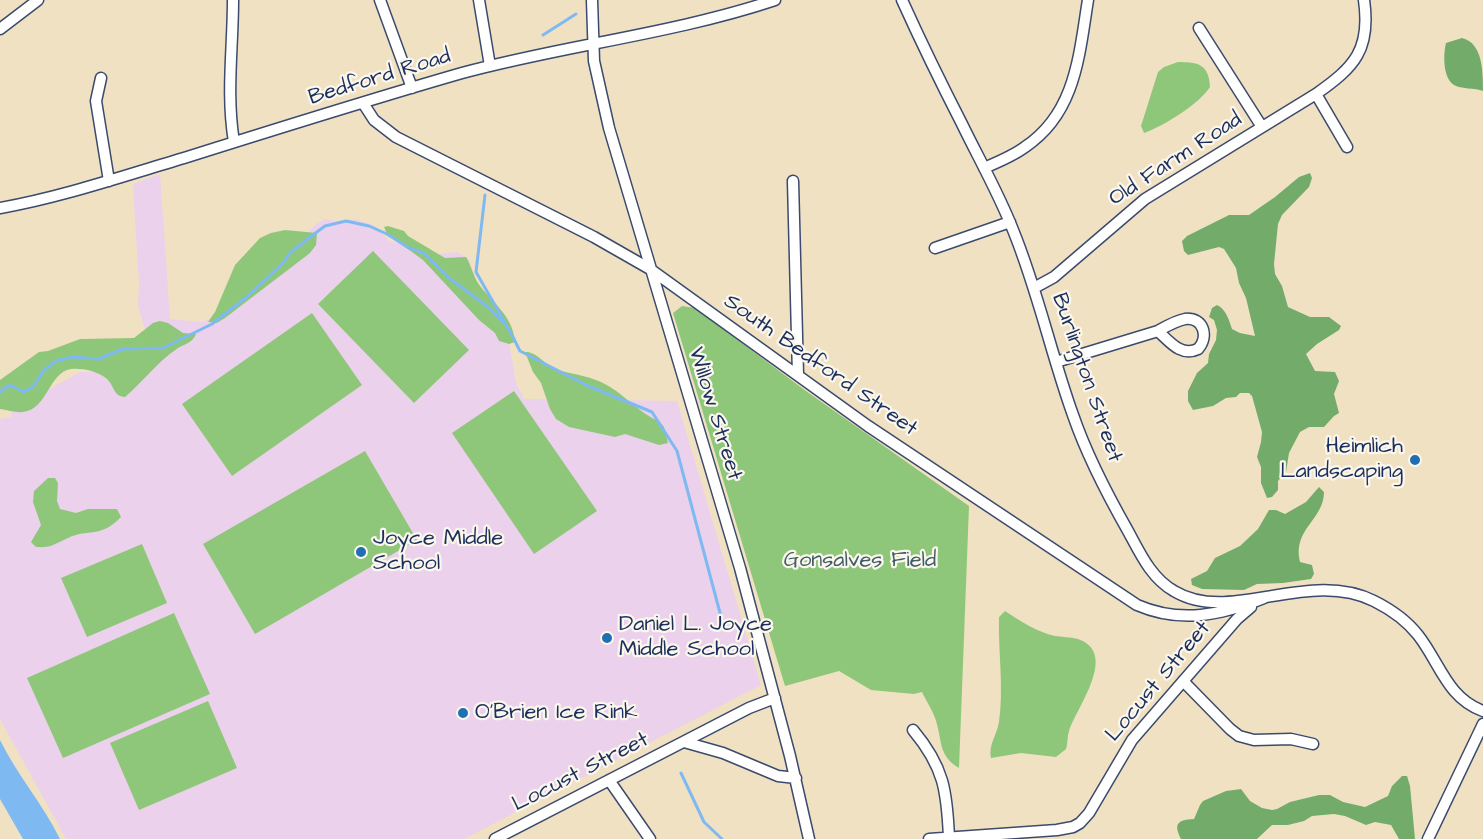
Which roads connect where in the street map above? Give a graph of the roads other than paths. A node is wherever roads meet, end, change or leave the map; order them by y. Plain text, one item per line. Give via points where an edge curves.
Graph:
1 (38, 0) edge
2 (233, 0) edge
3 (380, 0) edge
4 (479, 0) edge
5 (592, 0) edge
6 (775, 0) edge
7 (902, 0) edge
8 (1089, 0) edge
9 (1364, 0) edge
10 (1199, 28) dead end
11 (0, 29) edge
12 (593, 45) junction
13 (490, 66) junction
14 (100, 78) dead end
15 (412, 88) junction
16 (1316, 94) junction
17 (363, 102) junction
18 (1262, 127) junction
19 (234, 142) junction
20 (1347, 147) dead end
21 (984, 168) junction
22 (109, 181) junction
23 (793, 181) dead end
24 (0, 208) edge
25 (1010, 222) junction
26 (934, 248) dead end
27 (650, 269) junction
28 (1034, 288) junction
29 (1158, 331) dead end
30 (1056, 362) junction
31 (798, 375) junction
32 (1264, 598) junction
33 (1184, 681) junction
34 (775, 698) junction
35 (1483, 711) edge
36 (1483, 724) edge
37 (913, 730) dead end
38 (684, 742) junction
39 (1313, 744) dead end
40 (796, 778) junction
41 (609, 780) junction
42 (949, 838) edge
43 (495, 839) edge
44 (650, 839) edge
45 (811, 839) edge
46 (929, 839) edge
47 (1428, 839) edge

1 - 11 street
2 - 19 street via 229,81
3 - 15 street
4 - 13 street
5 - 12 street, Willow Street
6 - 12 street, Bedford Road
7 - 21 street, Burlington Street
8 - 21 street via 1074,80 1058,114 1032,142
9 - 16 street, Old Farm Road via 1365,29 1359,51 1347,71
10 - 18 street
12 - 13 street, Bedford Road
12 - 27 street, Willow Street via 609,128
13 - 15 street, Bedford Road
14 - 22 street via 96,102
15 - 17 street, Bedford Road
16 - 18 street, Old Farm Road
16 - 20 street
17 - 19 street, Bedford Road
17 - 27 street, South Bedford Street via 374,120 396,137 574,226
18 - 28 street, Old Farm Road via 1145,199 1054,277
19 - 22 street, Bedford Road
21 - 25 street, Burlington Street
22 - 24 street, Bedford Road
23 - 31 street
25 - 26 street
25 - 28 street, Burlington Street
27 - 31 street, South Bedford Street
27 - 34 street, Willow Street
28 - 30 street, Burlington Street
29 - 30 street
30 - 32 street, Burlington Street via 1093,464 1157,579 1175,592 1196,599
31 - 32 street, South Bedford Street via 1137,605 1168,615 1216,614
32 - 33 street, Locust Street via 1237,619
32 - 35 street, Burlington Street via 1327,589 1373,601 1400,617 1414,631 1453,691
33 - 39 street via 1239,736
33 - 42 street, Locust Street via 1128,745 1093,809 1080,823 1057,830
34 - 38 street, Locust Street
34 - 40 street, Willow Street
36 - 47 street
37 - 42 street via 930,751 945,786
38 - 40 street, Locust Street via 778,776
38 - 41 street, Locust Street
40 - 45 street, Willow Street
41 - 43 street, Locust Street
41 - 44 street
42 - 46 street, Locust Street

